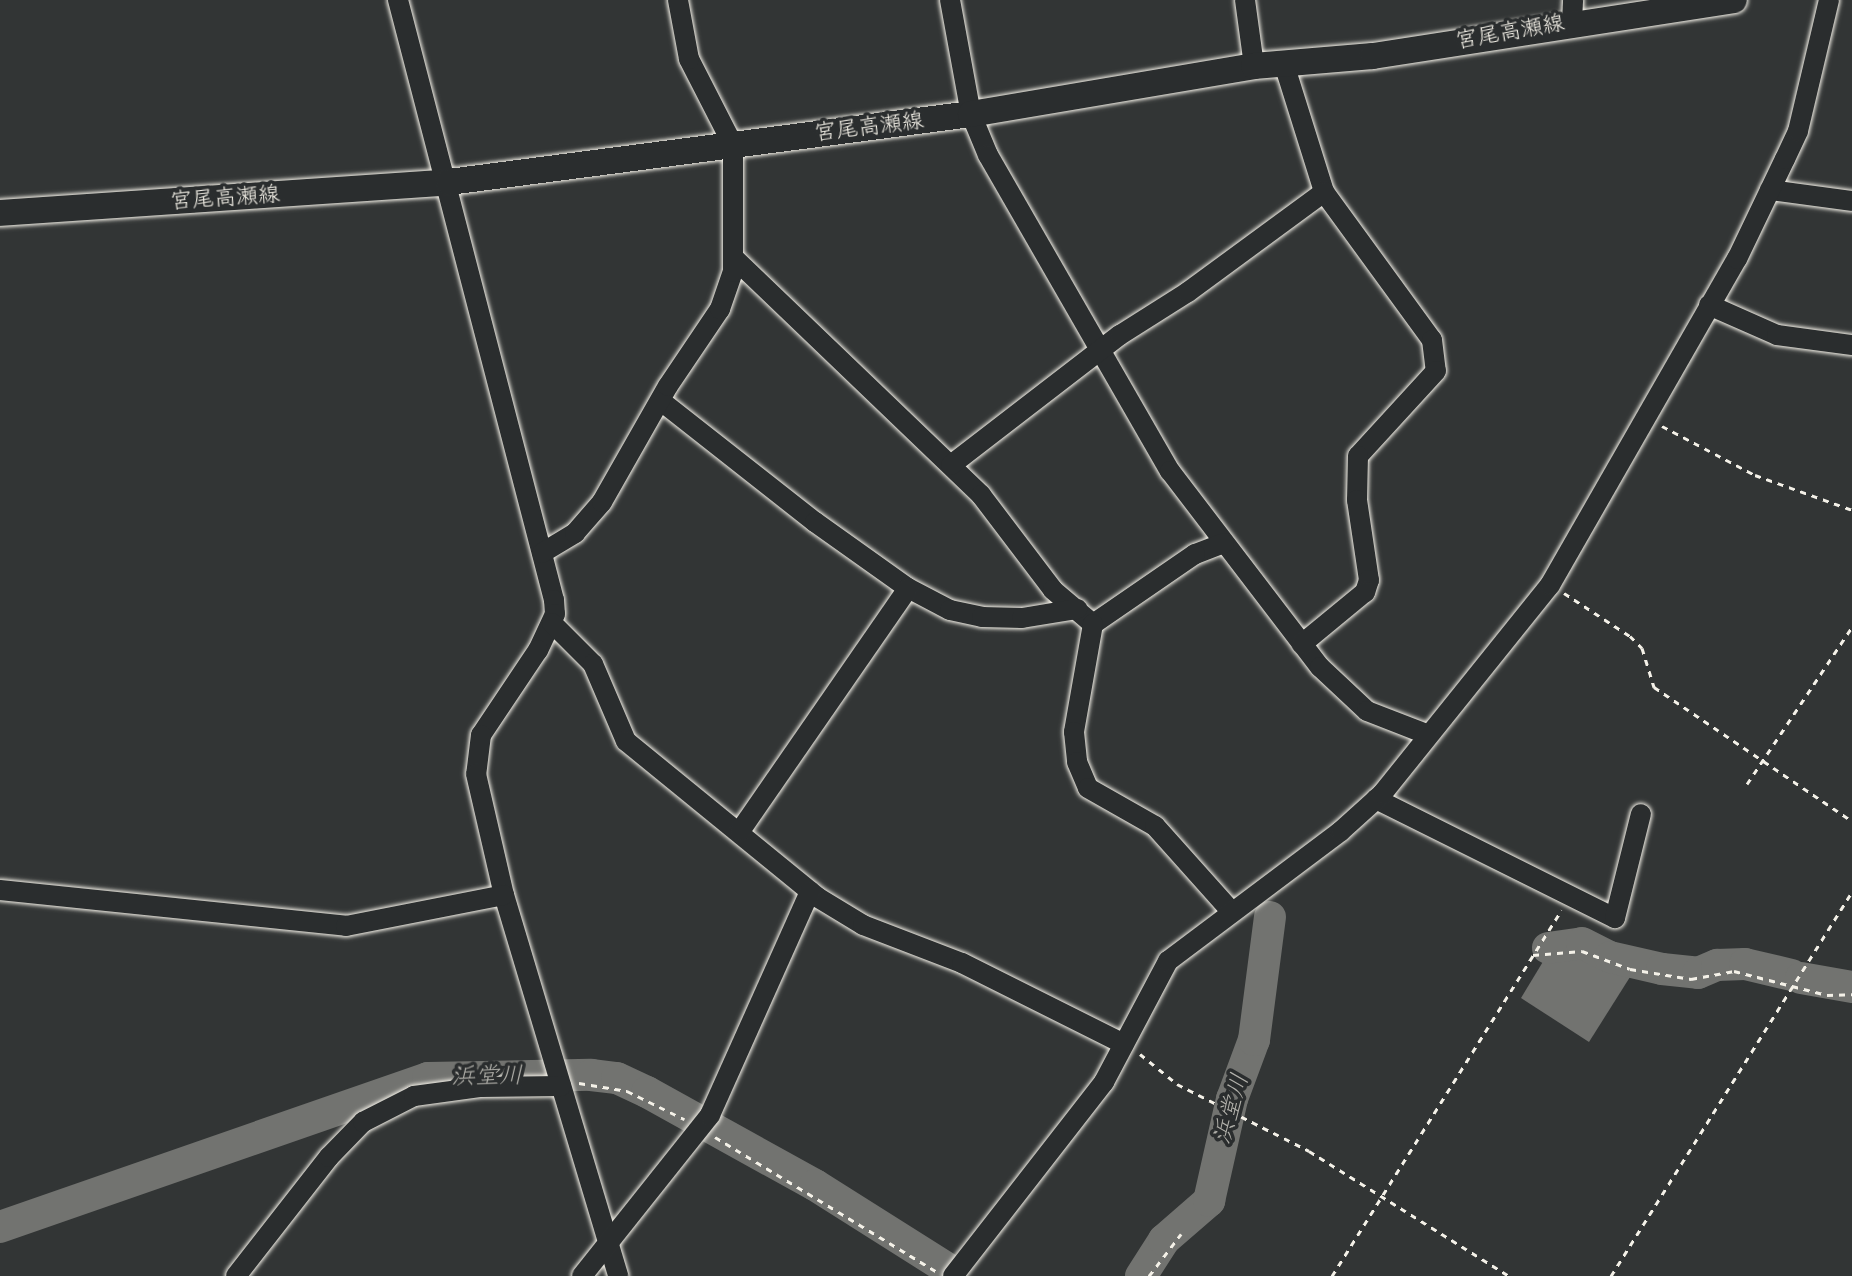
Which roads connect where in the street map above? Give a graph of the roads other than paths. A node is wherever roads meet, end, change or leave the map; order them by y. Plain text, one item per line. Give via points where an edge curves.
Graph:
1 (398, 0) edge
2 (678, 0) edge
3 (950, 0) edge
4 (1245, 0) edge
5 (1734, 0) edge
6 (1829, 0) edge
7 (1572, 11) edge
8 (1284, 64) junction
9 (1254, 66) junction
10 (971, 114) junction
11 (733, 145) junction
12 (449, 182) junction
13 (1770, 190) junction
14 (1324, 192) junction
15 (1852, 201) edge
16 (0, 213) edge
17 (735, 259) junction
18 (1709, 305) junction
19 (1852, 345) edge
20 (1099, 351) junction
21 (661, 401) junction
22 (951, 465) junction
23 (1224, 543) junction
24 (542, 553) junction
25 (908, 588) junction
26 (1077, 609) junction
27 (552, 623) junction
28 (1093, 624) junction
29 (1302, 644) junction
30 (1429, 735) junction
31 (1376, 799) junction
32 (1641, 814) dead end
33 (740, 831) junction
34 (0, 890) edge
35 (810, 891) junction
36 (504, 895) junction
37 (1231, 911) junction
38 (1124, 1044) junction
39 (558, 1079) junction
40 (608, 1243) junction
41 (236, 1276) edge
42 (582, 1276) edge
43 (618, 1276) edge
44 (953, 1276) edge

1 - 12 street via 422,105
2 - 11 street via 689,59
3 - 10 street
4 - 9 street
5 - 7 main road, 宮尾高瀬線
6 - 13 street via 1798,131
7 - 8 main road, 宮尾高瀬線 via 1373,56
8 - 9 main road, 宮尾高瀬線
8 - 14 street
9 - 10 main road, 宮尾高瀬線
10 - 11 main road, 宮尾高瀬線
10 - 20 street via 988,155
11 - 12 main road, 宮尾高瀬線
11 - 17 street
12 - 16 main road, 宮尾高瀬線
12 - 24 street via 478,318
13 - 15 street
13 - 18 street
14 - 20 street
14 - 29 street via 1432,340 1436,371 1358,456 1357,500 1369,580 1365,592
17 - 21 street via 720,309
17 - 22 street
18 - 19 street via 1777,335
18 - 30 street via 1550,585
20 - 22 street
20 - 23 street via 1170,471
21 - 24 street via 587,522
21 - 25 street
22 - 26 street via 981,495 1053,590
23 - 28 street via 1195,554
23 - 29 street
24 - 27 street via 554,600
25 - 26 street via 950,610 982,617
25 - 33 street
26 - 28 street
27 - 33 street via 593,664 626,741
27 - 36 street via 477,746 476,774
28 - 37 street via 1074,732 1077,762 1088,788 1176,844 1209,891
29 - 30 street via 1367,711
30 - 31 street
31 - 32 street via 1615,918
31 - 37 street
33 - 35 street
34 - 36 street via 346,926
35 - 38 street via 863,925 962,963
35 - 40 street via 704,1124
36 - 39 street
37 - 38 street via 1168,961
38 - 44 street via 1104,1082
39 - 40 street
39 - 41 street via 414,1096 363,1122
40 - 42 street
40 - 43 street

